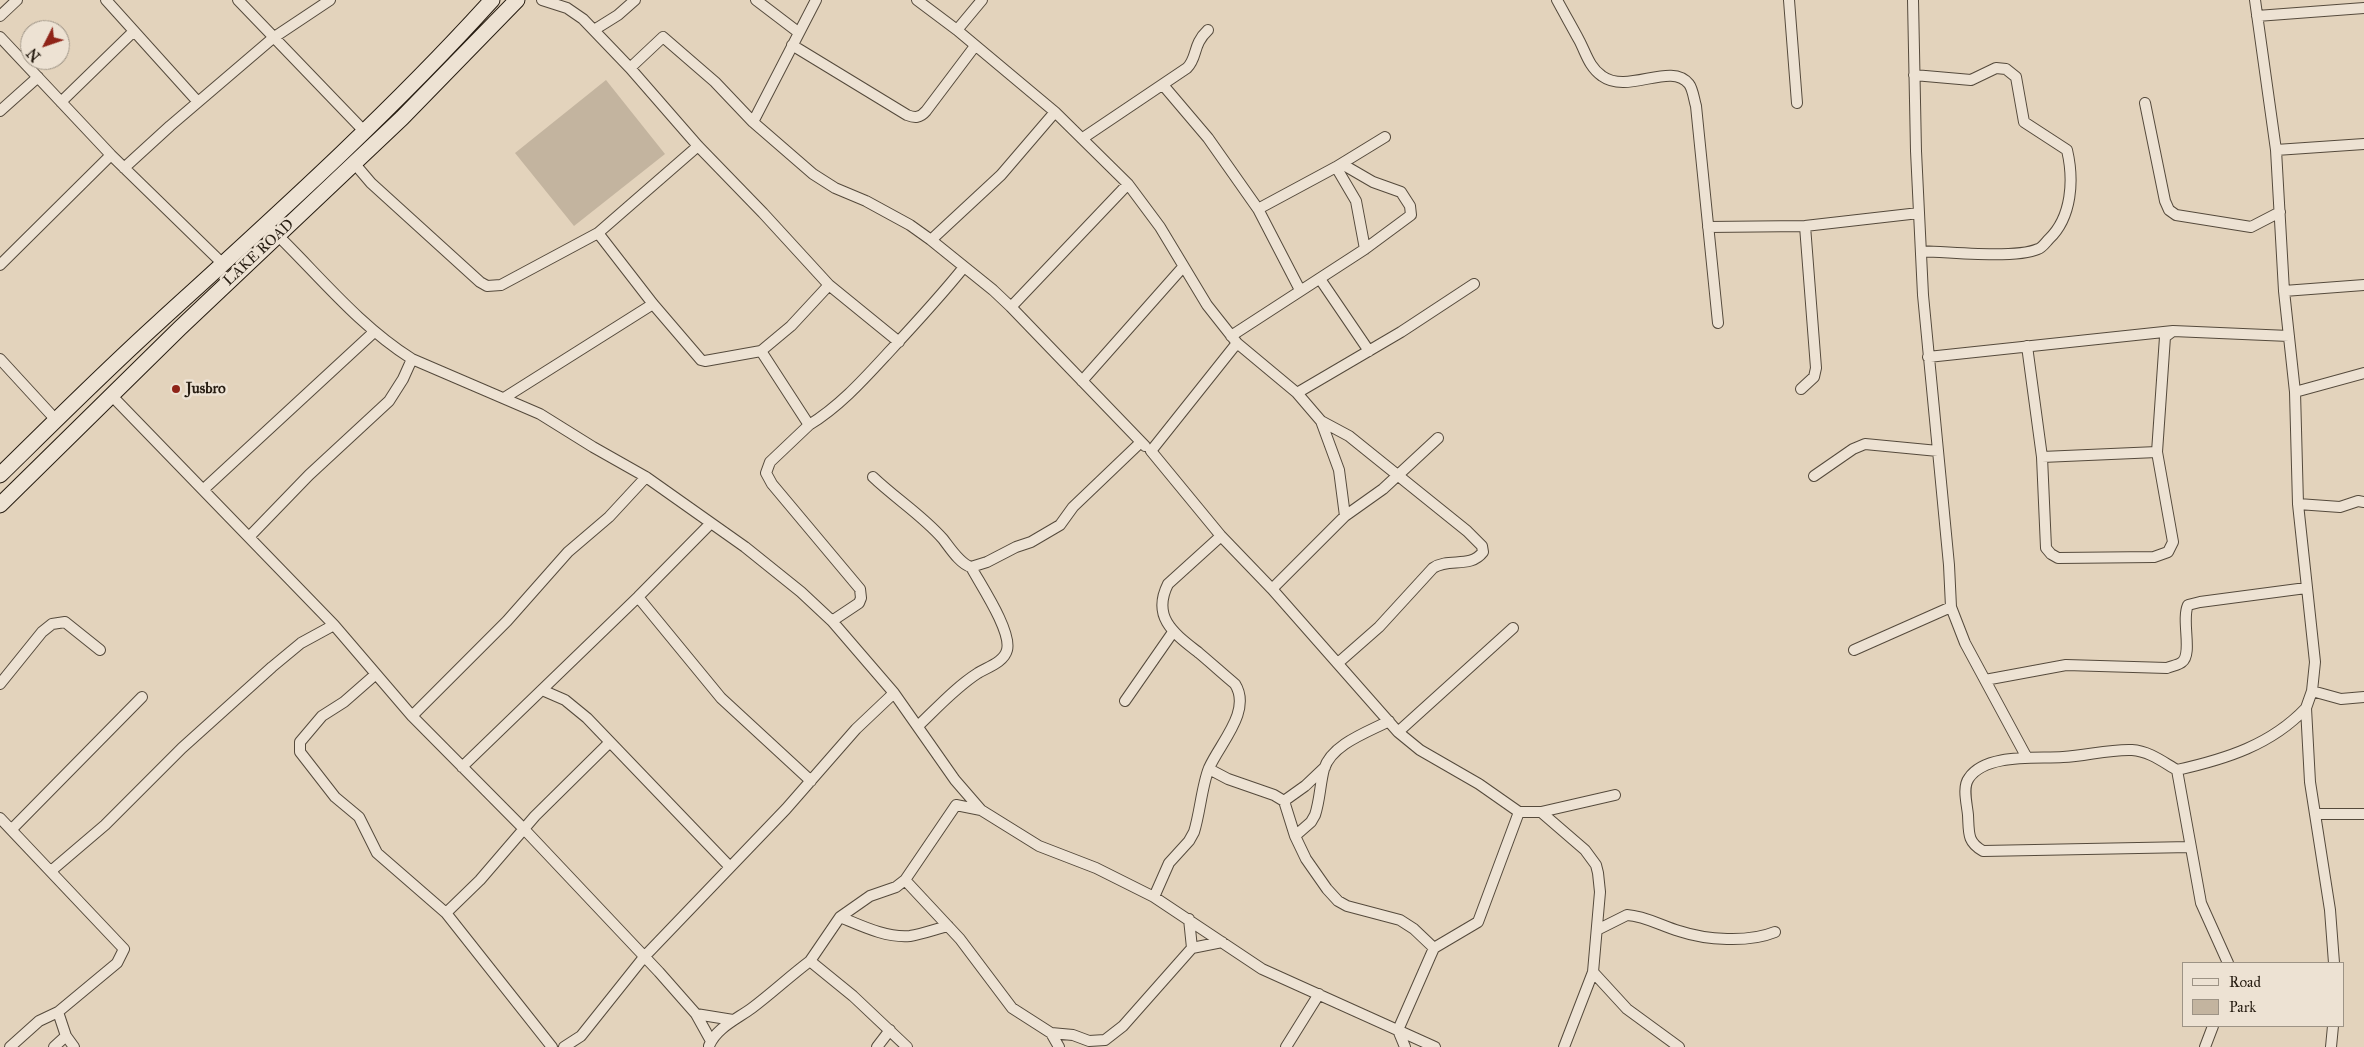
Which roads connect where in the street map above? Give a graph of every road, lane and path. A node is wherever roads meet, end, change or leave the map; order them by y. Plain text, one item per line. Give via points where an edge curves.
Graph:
1 (17, 0) edge
2 (106, 0) edge
3 (238, 0) edge
4 (330, 0) edge
5 (492, 0) edge
6 (517, 0) edge
7 (542, 0) edge
8 (635, 0) edge
9 (756, 0) edge
10 (816, 0) edge
11 (916, 0) edge
12 (982, 0) edge
13 (1557, 0) edge
14 (1790, 0) edge
15 (1913, 0) edge
16 (2255, 0) edge
17 (2364, 8) edge
18 (0, 16) edge
19 (2257, 16) junction
20 (594, 30) junction
21 (957, 30) junction
22 (1208, 30) dead end
23 (134, 31) junction
24 (798, 32) junction
25 (0, 37) edge
26 (273, 38) junction
27 (792, 45) junction
28 (975, 46) junction
29 (630, 68) junction
30 (1914, 75) junction
31 (38, 77) junction
32 (1163, 85) junction
33 (62, 102) junction
34 (198, 102) junction
35 (1798, 103) dead end
36 (2145, 103) dead end
37 (0, 111) edge
38 (1055, 112) junction
39 (753, 122) junction
40 (365, 132) junction
41 (1385, 137) dead end
42 (1083, 138) junction
43 (2364, 144) edge
44 (698, 146) junction
45 (2276, 150) junction
46 (111, 155) junction
47 (354, 163) junction
48 (1339, 165) junction
49 (124, 168) junction
50 (1128, 184) junction
51 (1258, 209) junction
52 (2280, 212) junction
53 (1919, 213) junction
54 (266, 224) junction
55 (1805, 226) junction
56 (1708, 228) junction
57 (598, 232) junction
58 (278, 235) junction
59 (931, 240) junction
60 (1365, 249) junction
61 (1920, 252) junction
62 (223, 264) junction
63 (0, 265) edge
64 (964, 267) junction
65 (1183, 268) junction
66 (1320, 279) junction
67 (1474, 284) dead end
68 (828, 285) junction
69 (2364, 285) edge
70 (1300, 290) junction
71 (2284, 291) junction
72 (652, 304) junction
73 (1011, 308) junction
74 (1718, 323) dead end
75 (2172, 331) junction
76 (374, 332) junction
77 (2288, 336) junction
78 (1234, 340) junction
79 (898, 342) junction
80 (2027, 346) junction
81 (761, 351) junction
82 (1369, 351) junction
83 (1928, 357) junction
84 (0, 358) edge
85 (412, 358) junction
86 (2364, 373) edge
87 (1082, 381) junction
88 (1801, 389) dead end
89 (2295, 392) junction
90 (1297, 393) junction
91 (112, 396) junction
92 (504, 398) junction
93 (56, 420) junction
94 (1322, 421) junction
95 (809, 425) junction
96 (1438, 438) dead end
97 (1141, 442) junction
98 (1151, 451) junction
99 (1938, 451) junction
100 (2157, 452) junction
101 (2042, 457) junction
102 (0, 475) edge
103 (1398, 475) junction
104 (646, 476) junction
105 (1814, 476) dead end
106 (873, 477) dead end
107 (204, 489) junction
108 (2364, 502) edge
109 (2298, 504) junction
110 (0, 505) edge
111 (1345, 516) junction
112 (711, 523) junction
113 (1221, 536) junction
114 (250, 537) junction
115 (971, 566) junction
116 (2306, 588) junction
117 (1272, 589) junction
118 (638, 597) junction
119 (1951, 608) junction
120 (832, 621) junction
121 (334, 626) junction
122 (1513, 628) dead end
123 (1173, 632) junction
124 (100, 650) dead end
125 (1854, 650) dead end
126 (1338, 663) junction
127 (376, 674) junction
128 (1985, 680) junction
129 (0, 684) edge
130 (542, 690) junction
131 (2312, 692) junction
132 (894, 693) junction
133 (142, 697) dead end
134 (2364, 698) edge
135 (1125, 701) dead end
136 (2306, 708) junction
137 (412, 716) junction
138 (1389, 721) junction
139 (918, 726) junction
140 (1398, 732) junction
141 (610, 742) junction
142 (2026, 756) junction
143 (462, 767) junction
144 (1325, 767) junction
145 (1209, 769) junction
146 (2177, 770) junction
147 (955, 780) junction
148 (811, 781) junction
149 (1615, 795) dead end
150 (1284, 801) junction
151 (956, 805) junction
152 (981, 810) junction
153 (1518, 812) junction
154 (1542, 812) junction
155 (2316, 814) junction
156 (2364, 814) edge
157 (0, 818) edge
158 (523, 828) junction
159 (12, 829) junction
160 (1295, 836) junction
161 (2190, 846) junction
162 (730, 867) junction
163 (51, 871) junction
164 (905, 880) junction
165 (1154, 898) junction
166 (446, 913) junction
167 (840, 917) junction
168 (1189, 919) junction
169 (948, 926) junction
170 (1597, 930) junction
171 (1776, 932) dead end
172 (1222, 942) junction
173 (1192, 948) junction
174 (1434, 948) junction
175 (644, 957) junction
176 (810, 961) junction
177 (2228, 962) edge
178 (2334, 962) edge
179 (1593, 972) junction
180 (1318, 994) junction
181 (58, 1012) junction
182 (696, 1014) junction
183 (733, 1020) junction
184 (2213, 1027) edge
185 (2333, 1027) edge
186 (890, 1030) junction
187 (1398, 1030) junction
188 (1051, 1033) junction
189 (66, 1036) junction
190 (710, 1044) edge
191 (10, 1047) edge
192 (54, 1047) edge
193 (74, 1047) edge
194 (552, 1047) edge
195 (564, 1047) edge
196 (877, 1047) edge
197 (907, 1047) edge
198 (1059, 1047) edge
199 (1286, 1047) edge
200 (1405, 1047) edge
201 (1435, 1047) edge
202 (1564, 1047) edge
203 (1679, 1047) edge
204 (2205, 1047) edge
205 (2331, 1047) edge

1 - 18 street
2 - 23 street
3 - 26 street
4 - 26 street
5 - 40 main road, LAKE ROAD
6 - 47 main road, LAKE ROAD via 449,72
7 - 20 street via 567,8
8 - 20 street
9 - 24 street
10 - 24 street
11 - 21 street
12 - 21 street
13 - 56 street via 1581,43 1585,57 1601,76 1617,83 1667,75 1690,84 1696,106
14 - 35 street
15 - 30 street
16 - 19 street
17 - 19 street
19 - 45 street
20 - 29 street
21 - 28 street
22 - 32 street via 1197,44 1191,64
23 - 33 street
23 - 34 street
24 - 27 street
25 - 31 street
26 - 34 street
26 - 40 street
27 - 28 street via 914,118 926,111
27 - 39 street
28 - 38 street
29 - 39 street via 663,37 715,82
29 - 44 street
30 - 53 street
30 - 61 street via 1971,80 1996,68 2006,68 2016,76 2024,122 2067,150 2072,171 2066,213 2060,229 2039,249 2014,254
31 - 33 street
31 - 37 street
32 - 42 street
32 - 51 street via 1208,138
33 - 46 street
34 - 49 street
36 - 52 street via 2165,201 2176,215 2251,227
38 - 42 street
38 - 59 street via 1001,175
39 - 59 street via 828,184 866,201
40 - 54 main road, LAKE ROAD
41 - 48 street
42 - 50 street
43 - 45 street
44 - 57 street
44 - 68 street
45 - 52 street
46 - 49 street
46 - 63 street
47 - 57 street via 371,183 487,286 501,285
47 - 58 main road, LAKE ROAD
48 - 51 street
48 - 60 street via 1356,201
48 - 60 street via 1401,192 1412,213
49 - 62 street
50 - 65 street via 1160,227
50 - 73 street
51 - 70 street
52 - 71 street
53 - 55 street
53 - 61 street
54 - 58 street
54 - 62 main road, LAKE ROAD
55 - 56 street
55 - 88 street via 1816,368 1814,378
56 - 74 street
57 - 72 street
58 - 76 street
58 - 91 main road, LAKE ROAD
59 - 64 street
60 - 66 street
61 - 83 street
62 - 93 main road, LAKE ROAD
64 - 73 street
64 - 79 street
65 - 78 street
65 - 87 street
66 - 70 street
66 - 82 street
67 - 82 street
68 - 79 street
68 - 81 street via 791,326
69 - 71 street
70 - 78 street
71 - 77 street
72 - 81 street via 701,360
72 - 92 street
73 - 87 street
75 - 77 street
75 - 80 street
75 - 100 street via 2165,337 2163,352
76 - 85 street
76 - 107 street
77 - 89 street
78 - 90 street
78 - 98 street
79 - 95 street via 828,413
80 - 83 street
80 - 101 street
81 - 95 street
82 - 90 street
83 - 99 street
84 - 93 street
85 - 92 street
85 - 114 street via 389,401 309,475
86 - 89 street
87 - 97 street
89 - 109 street
90 - 94 street
91 - 107 street
91 - 110 main road, LAKE ROAD
92 - 104 street via 540,414
93 - 102 main road, LAKE ROAD
94 - 103 street via 1349,436
94 - 111 street via 1339,470
95 - 120 street via 770,462 766,473 860,589 859,602
96 - 103 street
97 - 98 street
97 - 115 street via 1073,507 1060,525 1031,542
98 - 113 street
99 - 105 street via 1865,444
99 - 119 street
100 - 101 street
100 - 101 street via 2173,542 2168,552 2154,557 2058,558 2051,554 2046,548
103 - 111 street via 1365,504
103 - 126 street via 1467,531 1482,546 1483,552 1472,562 1441,564 1433,568 1378,627
104 - 112 street
104 - 137 street via 609,518 568,552 507,621
106 - 115 street via 932,526 959,558
107 - 114 street
108 - 109 street via 2340,507
109 - 116 street
111 - 117 street
112 - 118 street
112 - 120 street via 794,587
113 - 117 street
113 - 123 street via 1168,584 1162,604 1164,619
114 - 121 street
115 - 139 street via 1003,628 1007,650 1002,658 963,684
116 - 128 street via 2188,605 2184,614 2187,655 2182,662 2167,668 2066,665
116 - 131 street via 2315,662
117 - 126 street
118 - 130 street
118 - 148 street via 721,698
119 - 125 street
119 - 128 street
120 - 132 street
121 - 127 street
121 - 163 street via 301,644 272,667 182,748 106,826
122 - 140 street
123 - 135 street
123 - 145 street via 1235,684 1240,693 1239,708 1229,733
124 - 129 street via 65,622 52,624
126 - 138 street
127 - 137 street
127 - 166 street via 322,716 300,742 300,752 335,796 359,817 377,853
128 - 142 street
130 - 141 street via 565,700
130 - 143 street
131 - 134 street via 2341,699
131 - 136 street
132 - 139 street
132 - 148 street via 856,729
133 - 159 street
136 - 146 street via 2294,721 2255,747
136 - 155 street via 2310,782
137 - 143 street
138 - 140 street
138 - 144 street via 1347,743
139 - 147 street
140 - 153 street via 1420,750 1479,784
141 - 158 street
141 - 162 street
142 - 146 street via 2063,757 2133,750 2150,754
142 - 161 street via 1981,766 1968,779 1966,793 1974,846 1984,851
143 - 158 street
144 - 150 street
144 - 160 street via 1315,815
145 - 150 street
145 - 165 street via 1194,832 1169,863
146 - 161 street
147 - 151 street
147 - 152 street
148 - 162 street
149 - 154 street
150 - 160 street
151 - 152 street
151 - 164 street
152 - 165 street via 1039,846 1096,868
153 - 154 street
153 - 174 street via 1478,922
154 - 170 street via 1576,841 1596,866 1600,892
155 - 156 street
155 - 178 street via 2332,924
157 - 159 street
158 - 166 street via 480,880
158 - 175 street
159 - 163 street
160 - 174 street via 1306,859 1338,900 1347,906 1400,920
161 - 177 street via 2201,903
162 - 175 street
163 - 181 street via 124,949 117,963
164 - 167 street via 870,896
164 - 169 street
165 - 168 street
166 - 194 street
167 - 169 street via 883,934 910,936
167 - 176 street
168 - 172 street
168 - 173 street
169 - 188 street via 1012,1008
170 - 171 street via 1627,915 1714,939
170 - 179 street
172 - 173 street
172 - 180 street via 1262,969
173 - 188 street via 1123,1026 1105,1040 1089,1041 1073,1035
174 - 187 street
175 - 182 street
175 - 195 street via 581,1036
176 - 183 street
176 - 186 street
179 - 202 street
179 - 203 street via 1628,1008
180 - 187 street
180 - 199 street
181 - 189 street
181 - 191 street via 39,1020
182 - 183 street
182 - 190 street
183 - 190 street
184 - 204 street
185 - 205 street
186 - 196 street
186 - 197 street
187 - 200 street
187 - 201 street
188 - 198 street
189 - 192 street
189 - 193 street

